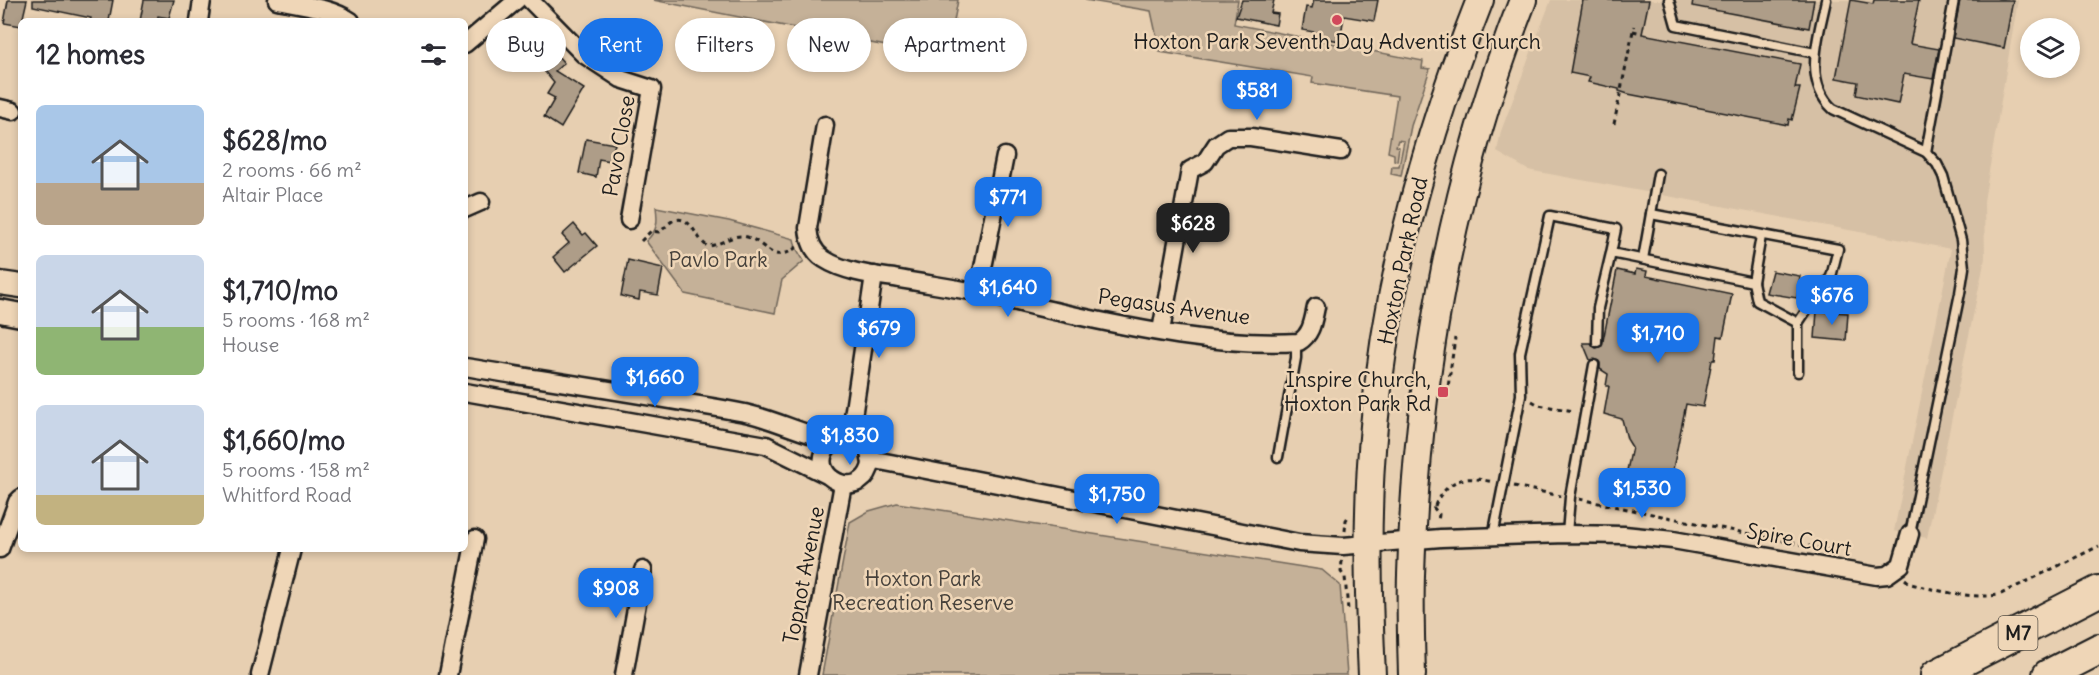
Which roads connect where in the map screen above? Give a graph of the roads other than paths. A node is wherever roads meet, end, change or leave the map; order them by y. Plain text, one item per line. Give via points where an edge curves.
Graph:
1 (202, 0) edge
2 (277, 0) edge
3 (517, 0) edge
4 (530, 0) edge
5 (1480, 0) edge
6 (1523, 0) edge
7 (1669, 0) edge
8 (1826, 0) edge
9 (1954, 0) edge
10 (199, 18) edge
11 (345, 18) edge
12 (468, 41) edge
13 (1815, 53) junction
14 (825, 125) dead end
15 (1341, 151) dead end
16 (1926, 152) junction
17 (1005, 156) dead end
18 (1659, 174) dead end
19 (481, 202) dead end
20 (468, 208) edge
21 (1651, 214) junction
22 (629, 220) dead end
23 (1761, 236) junction
24 (1611, 253) junction
25 (1643, 259) junction
26 (874, 275) junction
27 (1753, 282) junction
28 (0, 283) edge
29 (18, 286) edge
30 (978, 293) junction
31 (1317, 307) dead end
32 (0, 311) edge
33 (18, 314) edge
34 (1798, 323) junction
35 (1161, 331) junction
36 (1296, 342) junction
37 (1597, 342) dead end
38 (1594, 365) dead end
39 (468, 367) edge
40 (1798, 372) dead end
41 (468, 393) edge
42 (842, 439) junction
43 (1278, 457) dead end
44 (870, 459) junction
45 (827, 475) junction
46 (843, 484) junction
47 (18, 501) edge
48 (1567, 534) junction
49 (1910, 534) joint
50 (1493, 536) junction
51 (475, 539) dead end
52 (1412, 541) junction
53 (1368, 545) junction
54 (0, 549) edge
55 (291, 552) edge
56 (643, 570) dead end
57 (2099, 591) edge
58 (2099, 649) edge
59 (260, 675) edge
60 (448, 675) edge
61 (624, 675) edge
62 (808, 675) edge
63 (1372, 675) edge
64 (1412, 675) edge
65 (1936, 675) edge
66 (2048, 675) edge

1 - 10 street
2 - 11 street via 320,8
3 - 12 street
4 - 22 street, Pavo Close via 583,54 621,79 652,88
5 - 53 main road, Hoxton Park Road via 1428,147 1393,295 1374,425
6 - 52 main road, Hoxton Park Road via 1510,31 1482,140 1454,227 1426,375
7 - 13 lane via 1676,25
8 - 13 lane
9 - 16 lane
13 - 16 lane via 1816,84 1827,104
14 - 26 street, Pegasus Avenue via 809,214 809,240 814,250 834,264
15 - 35 street via 1228,137 1216,145 1205,162 1190,170
16 - 49 lane, Spire Court via 1943,176 1964,268
17 - 30 street
18 - 21 lane
19 - 20 street
21 - 23 lane
21 - 25 lane
23 - 27 lane
23 - 34 lane via 1838,249 1831,277
24 - 25 lane
24 - 37 lane via 1598,308
24 - 50 lane via 1616,229 1550,216 1520,353 1521,395
25 - 27 lane
26 - 30 street, Pegasus Avenue
26 - 42 street
27 - 34 lane via 1757,301
28 - 29 street
30 - 35 street, Pegasus Avenue
31 - 36 street via 1307,337
32 - 33 street
34 - 40 lane
35 - 36 street, Pegasus Avenue via 1238,342
36 - 43 lane
38 - 48 lane
39 - 42 street via 748,414
41 - 45 street via 766,445
42 - 44 street via 864,444
42 - 45 street via 825,452
44 - 46 street via 862,480
44 - 53 street, Spire Court via 1299,543
45 - 46 street
46 - 62 street, Topnot Avenue
47 - 54 street
48 - 49 street, Spire Court via 1673,540 1877,576 1887,575 1901,565
48 - 50 street, Spire Court
50 - 52 street, Spire Court
51 - 60 street
52 - 53 street, Spire Court
52 - 64 main road, Hoxton Park Road
53 - 63 main road, Hoxton Park Road
55 - 59 street
56 - 61 street
57 - 65 highway, M7
58 - 66 highway, M7

